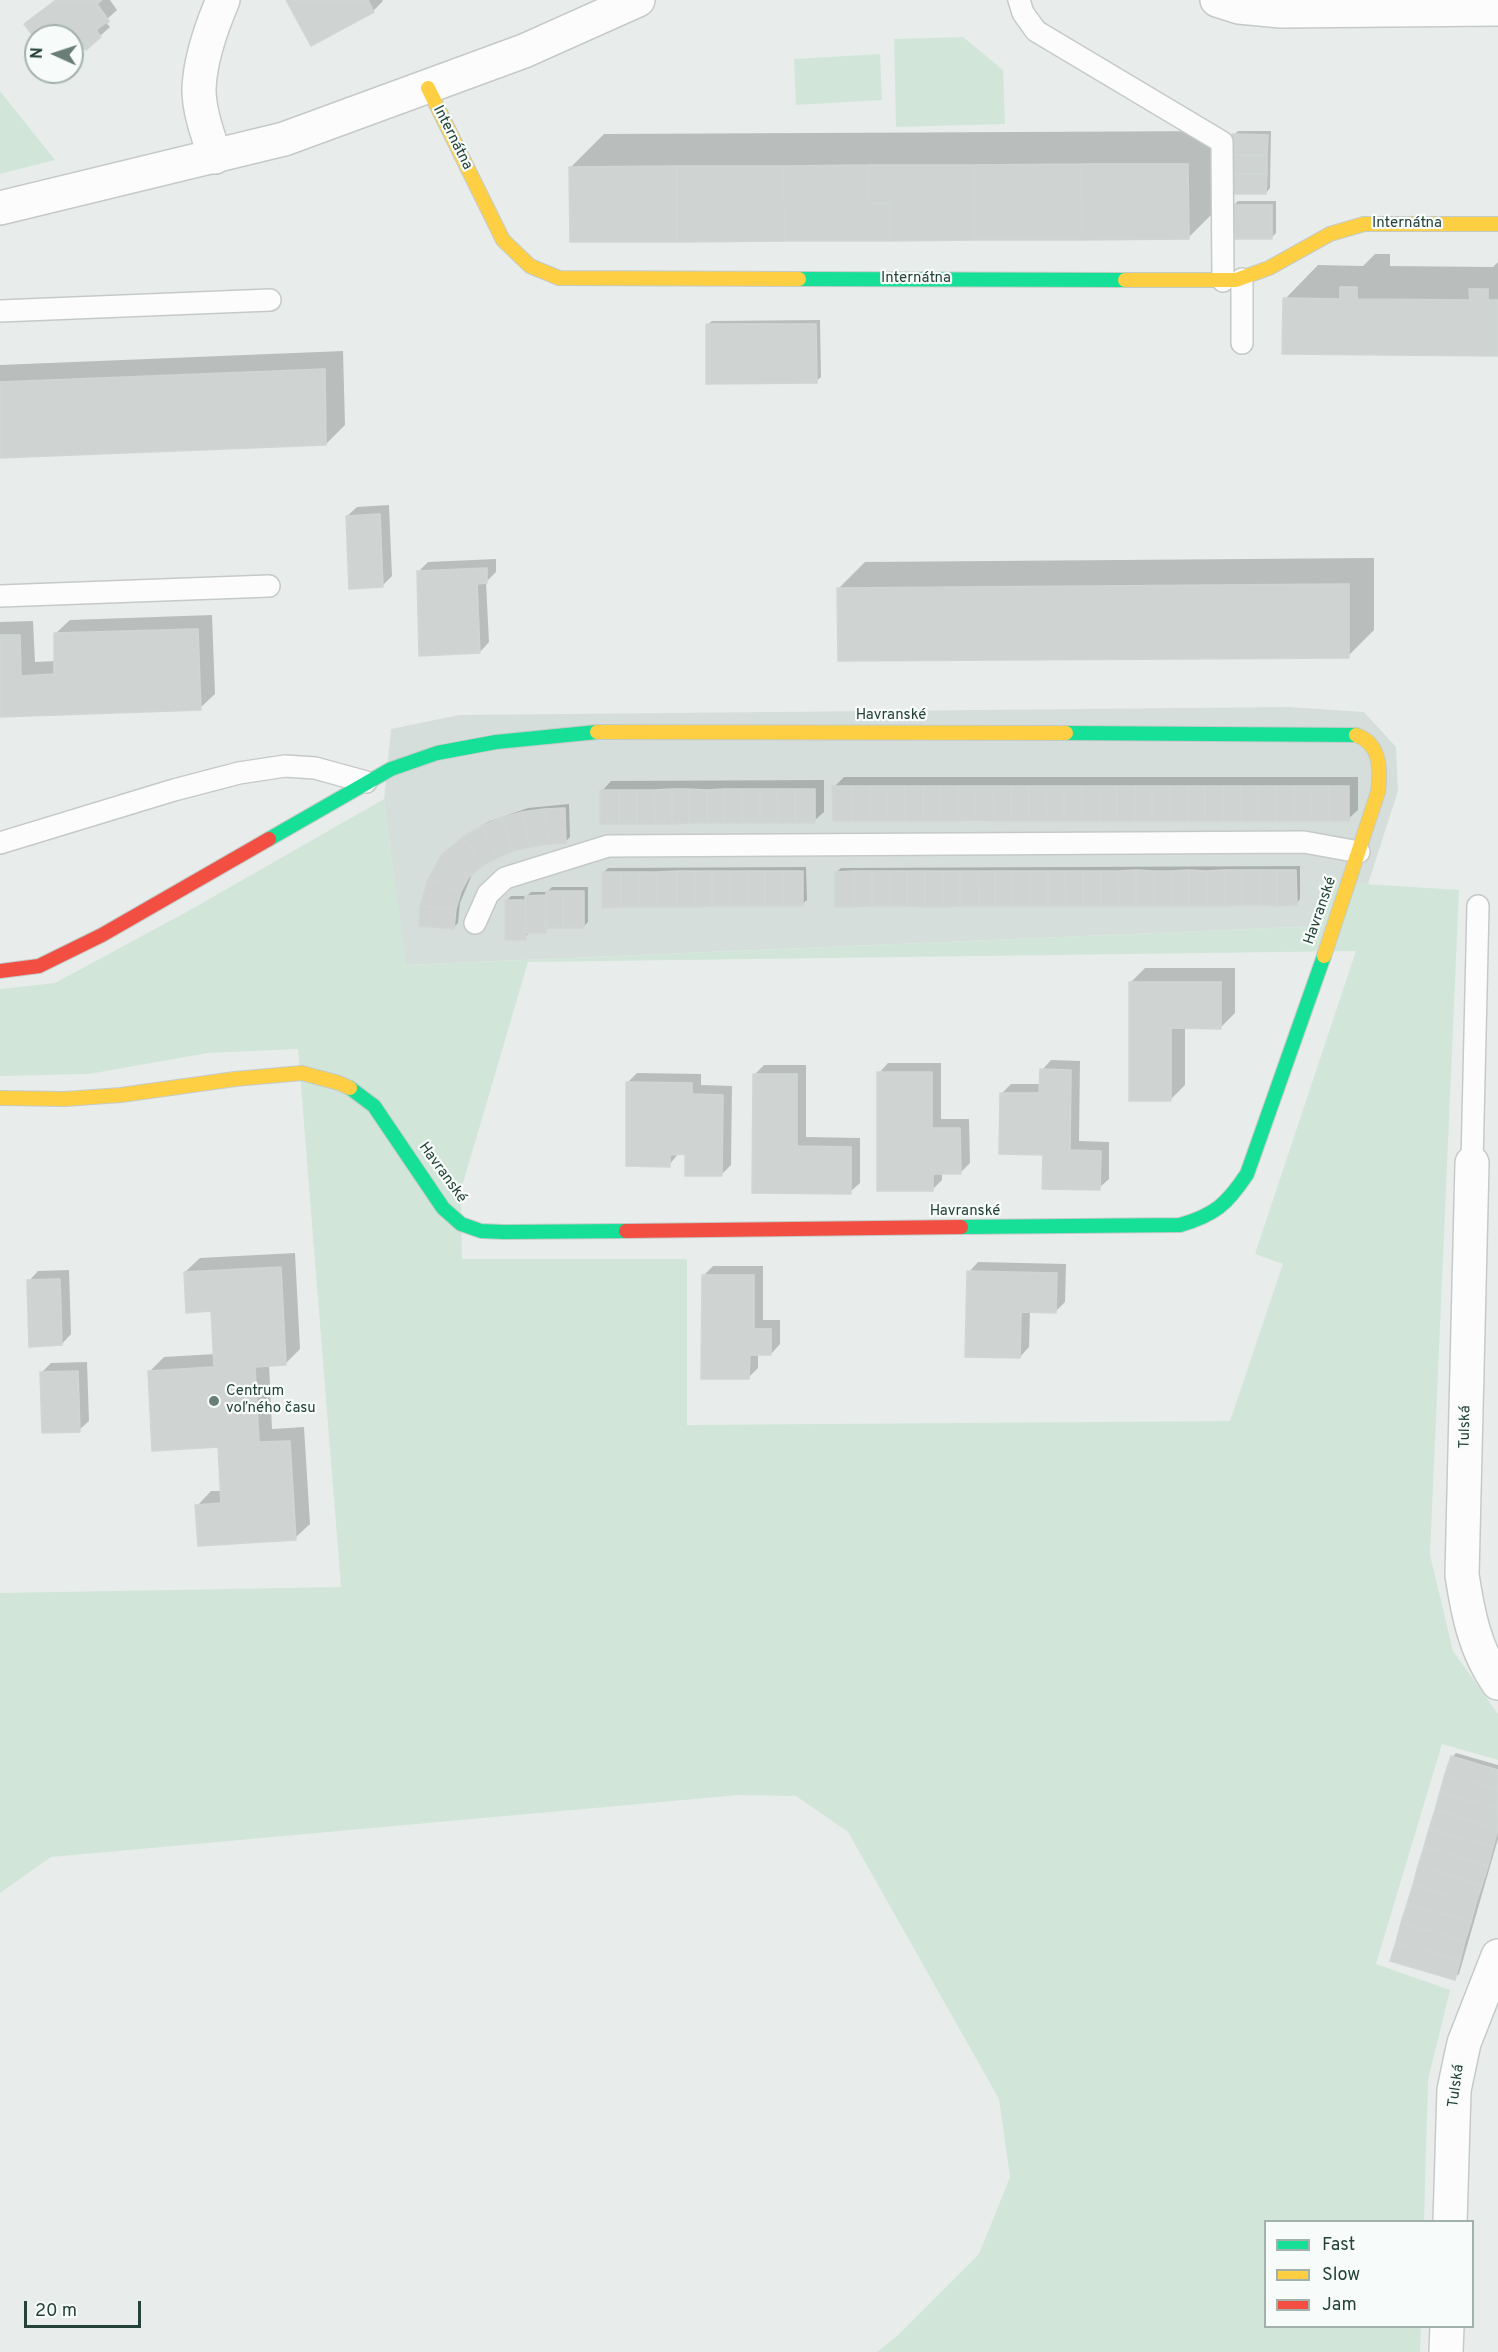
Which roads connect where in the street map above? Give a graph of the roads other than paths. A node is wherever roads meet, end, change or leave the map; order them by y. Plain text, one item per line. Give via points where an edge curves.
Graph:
1 (223, 0) edge
2 (638, 0) edge
3 (1019, 0) edge
4 (1217, 0) edge
5 (1498, 9) edge
6 (428, 88) junction
7 (215, 157) junction
8 (2, 207) edge
9 (1498, 224) edge
10 (1233, 280) junction
11 (270, 300) dead end
12 (0, 311) edge
13 (1242, 343) dead end
14 (269, 586) dead end
15 (0, 596) edge
16 (366, 782) junction
17 (0, 843) edge
18 (1359, 852) junction
19 (1478, 906) dead end
20 (476, 923) dead end
21 (0, 971) edge
22 (0, 1098) edge
23 (1472, 1163) joint
24 (1498, 1683) edge
25 (1498, 1956) edge
26 (1450, 2220) edge
27 (1447, 2328) edge
28 (1446, 2352) edge

1 - 7 street via 213,23 199,90
2 - 6 street, Internátna
3 - 10 lane via 1036,31 1222,142
4 - 5 street via 1239,7 1281,11
6 - 7 street, Internátna via 284,139
6 - 10 street, Internátna via 503,240 530,266 559,278
7 - 8 street, Internátna
9 - 10 street, Internátna via 1344,227 1257,275
10 - 13 lane
11 - 12 lane
14 - 15 lane
16 - 17 lane via 305,767 239,773
16 - 18 street, Havranské via 437,753 496,742 593,732 1351,733 1368,739 1378,753 1381,772
16 - 21 street, Havranské via 102,935 39,966
18 - 20 lane via 1304,843 608,846 505,878 488,894
18 - 22 street, Havranské via 1247,1173 1232,1199 1210,1216 1180,1225 481,1231 461,1224 443,1208 374,1106 345,1085 330,1080 302,1073 121,1095
19 - 23 lane
23 - 24 street, Tulská via 1462,1575 1478,1647
25 - 26 street, Tulská via 1458,2066
27 - 28 street

